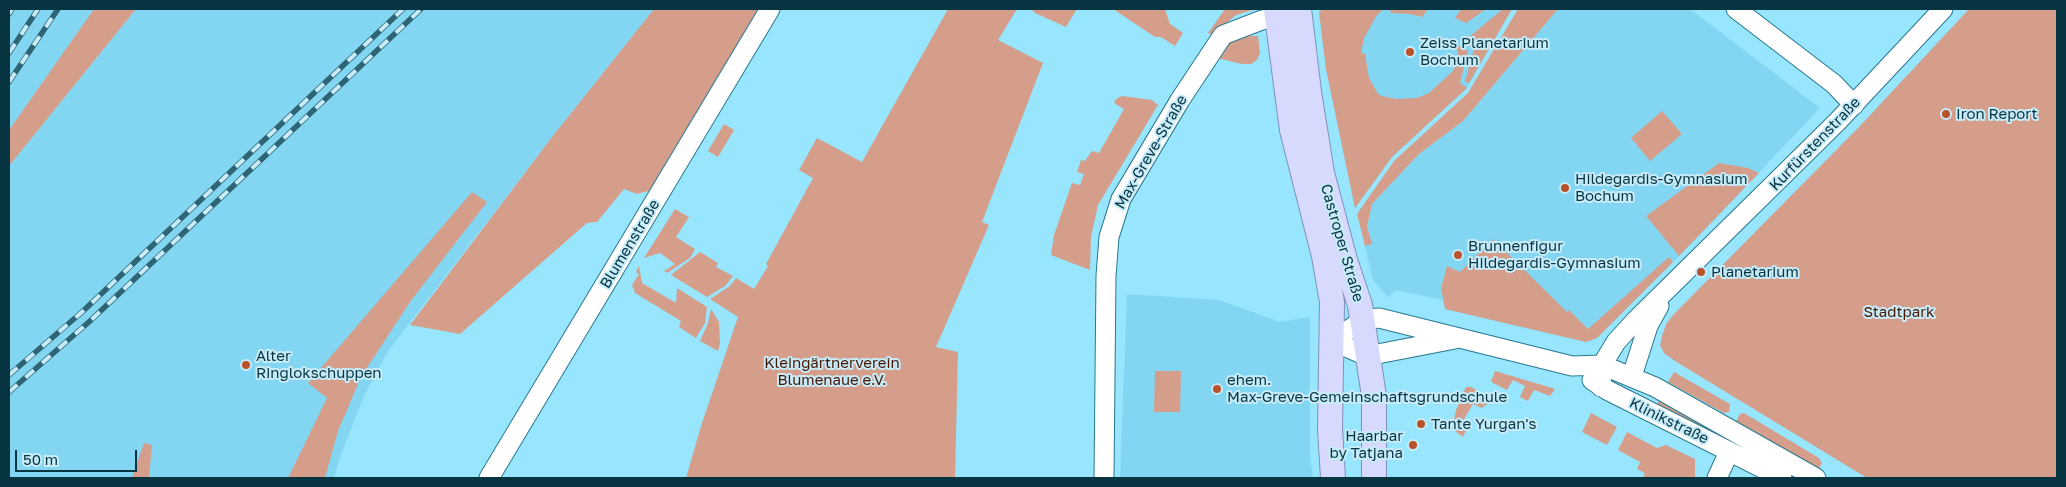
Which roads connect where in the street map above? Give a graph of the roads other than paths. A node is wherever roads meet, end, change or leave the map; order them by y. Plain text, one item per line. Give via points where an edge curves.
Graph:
1 (770, 9) edge
2 (1736, 9) edge
3 (1942, 9) edge
4 (1288, 12) edge
5 (1854, 104) junction
6 (1662, 296) junction
7 (1362, 320) junction
8 (1461, 338) junction
9 (1332, 341) junction
10 (1367, 356) junction
11 (1602, 365) junction
12 (1572, 366) junction
13 (1632, 376) junction
14 (1604, 389) junction
15 (1749, 441) junction
16 (1730, 452) junction
17 (1776, 456) junction
18 (488, 478) edge
19 (1104, 478) edge
20 (1333, 478) edge
21 (1374, 478) edge
22 (1717, 478) edge
23 (1778, 478) edge
24 (1816, 478) edge

1 - 18 street, Blumenstraße
2 - 5 street via 1834,84
3 - 5 street, Kurfürstenstraße
4 - 7 main road, Castroper Straße via 1322,173
4 - 9 main road, Castroper Straße via 1292,130 1324,256 1332,302
4 - 19 street, Max-Greve-Straße via 1230,31 1219,41 1121,199 1109,237 1105,298
5 - 6 street, Kurfürstenstraße
6 - 11 street, Kurfürstenstraße via 1616,342
6 - 13 street, Kurfürstenstraße via 1648,326
7 - 8 street, Klinikstraße via 1379,318
7 - 9 street
7 - 10 main road, Castroper Straße
8 - 10 street, Klinikstraße
8 - 12 street, Klinikstraße
9 - 10 street
9 - 20 main road, Castroper Straße via 1330,429
10 - 21 main road, Castroper Straße via 1374,396
11 - 12 street, Klinikstraße
11 - 13 street, Klinikstraße
11 - 14 street
12 - 14 street, Klinikstraße
13 - 14 street, Klinikstraße
13 - 15 street, Klinikstraße
14 - 16 street, Klinikstraße
15 - 16 street
15 - 17 street, Klinikstraße
16 - 22 street
16 - 23 street, Klinikstraße
17 - 23 street, Klinikstraße
17 - 24 street, Klinikstraße

